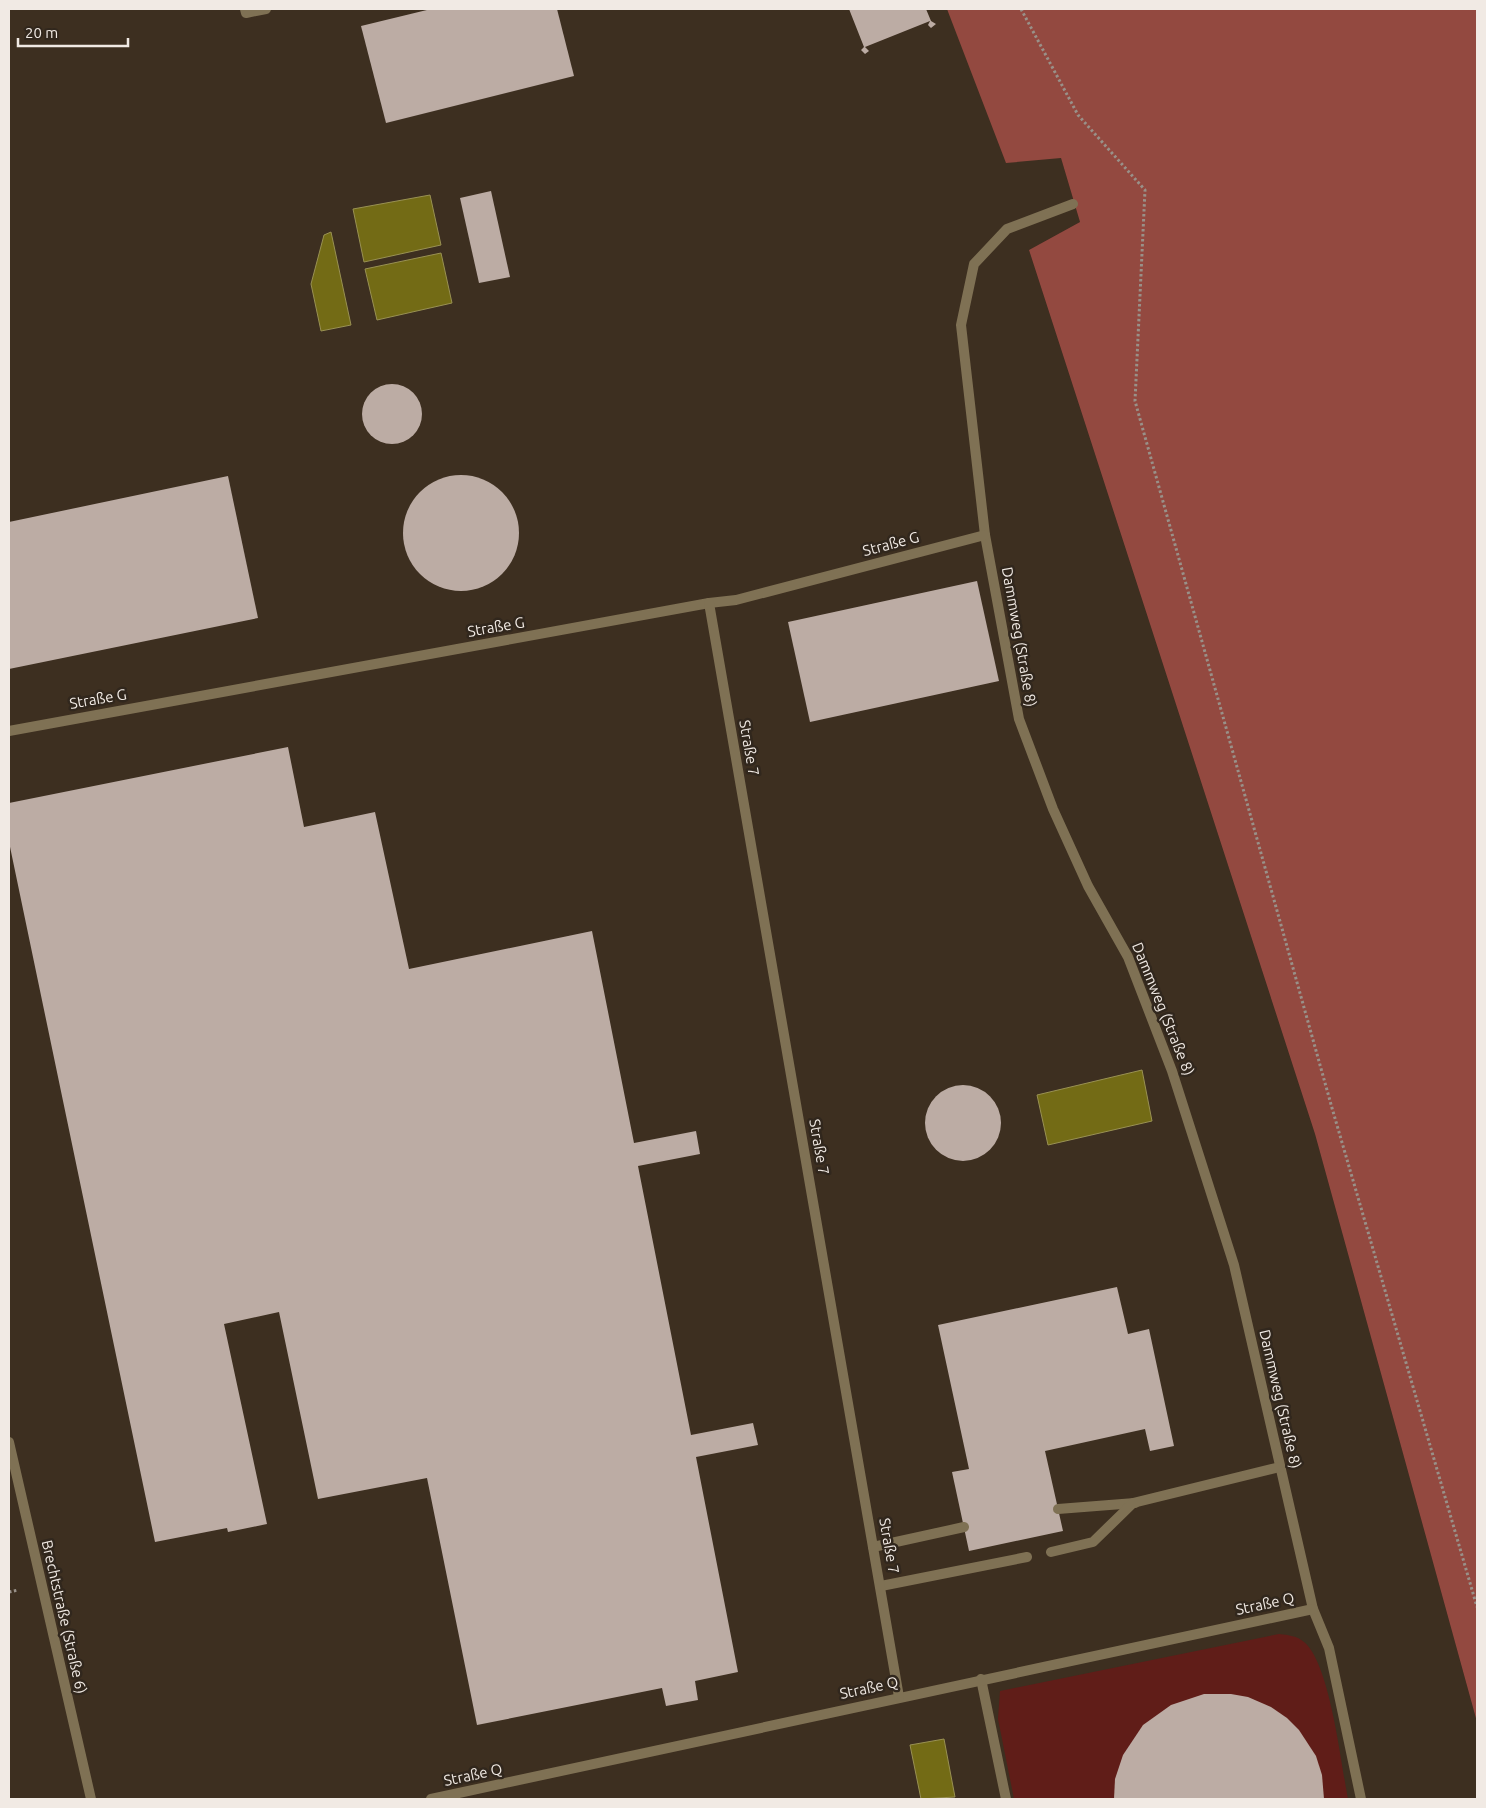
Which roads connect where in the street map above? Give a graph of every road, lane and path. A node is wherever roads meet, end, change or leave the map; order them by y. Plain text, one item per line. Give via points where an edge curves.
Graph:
1 (245, 9) edge
2 (266, 9) edge
3 (1021, 9) edge
4 (1074, 204) dead end
5 (985, 535) junction
6 (709, 603) junction
7 (9, 731) edge
8 (9, 1442) edge
9 (1280, 1467) junction
10 (1135, 1503) junction
11 (1058, 1509) dead end
12 (964, 1527) dead end
13 (873, 1547) junction
14 (1051, 1552) dead end
15 (1027, 1557) dead end
16 (880, 1586) junction
17 (1477, 1607) edge
18 (1313, 1609) junction
19 (981, 1680) junction
20 (899, 1697) junction
21 (91, 1799) edge
22 (432, 1799) edge
23 (1006, 1799) edge
24 (1361, 1799) edge

1 - 2 street via 246,13
3 - 17 path via 1078,115 1145,190 1135,400 1332,1108
4 - 5 street, Dammweg (Straße 8) via 1007,229 974,264 961,325
5 - 6 street, Straße G via 736,600
5 - 9 street, Dammweg (Straße 8) via 1019,719 1053,809 1088,886 1128,957 1172,1071 1234,1265
6 - 7 street, Straße G
6 - 13 street, Straße 7
8 - 21 street, Brechtstraße (Straße 6)
9 - 10 street
9 - 18 street, Dammweg (Straße 8)
10 - 11 street
10 - 14 street via 1093,1542
12 - 13 street
13 - 16 street, Straße 7
15 - 16 street
16 - 20 street, Straße 7
18 - 19 street, Straße Q
18 - 24 street, Dammweg (Straße 8) via 1329,1648
19 - 20 street, Straße Q
19 - 23 street
20 - 22 street, Straße Q

